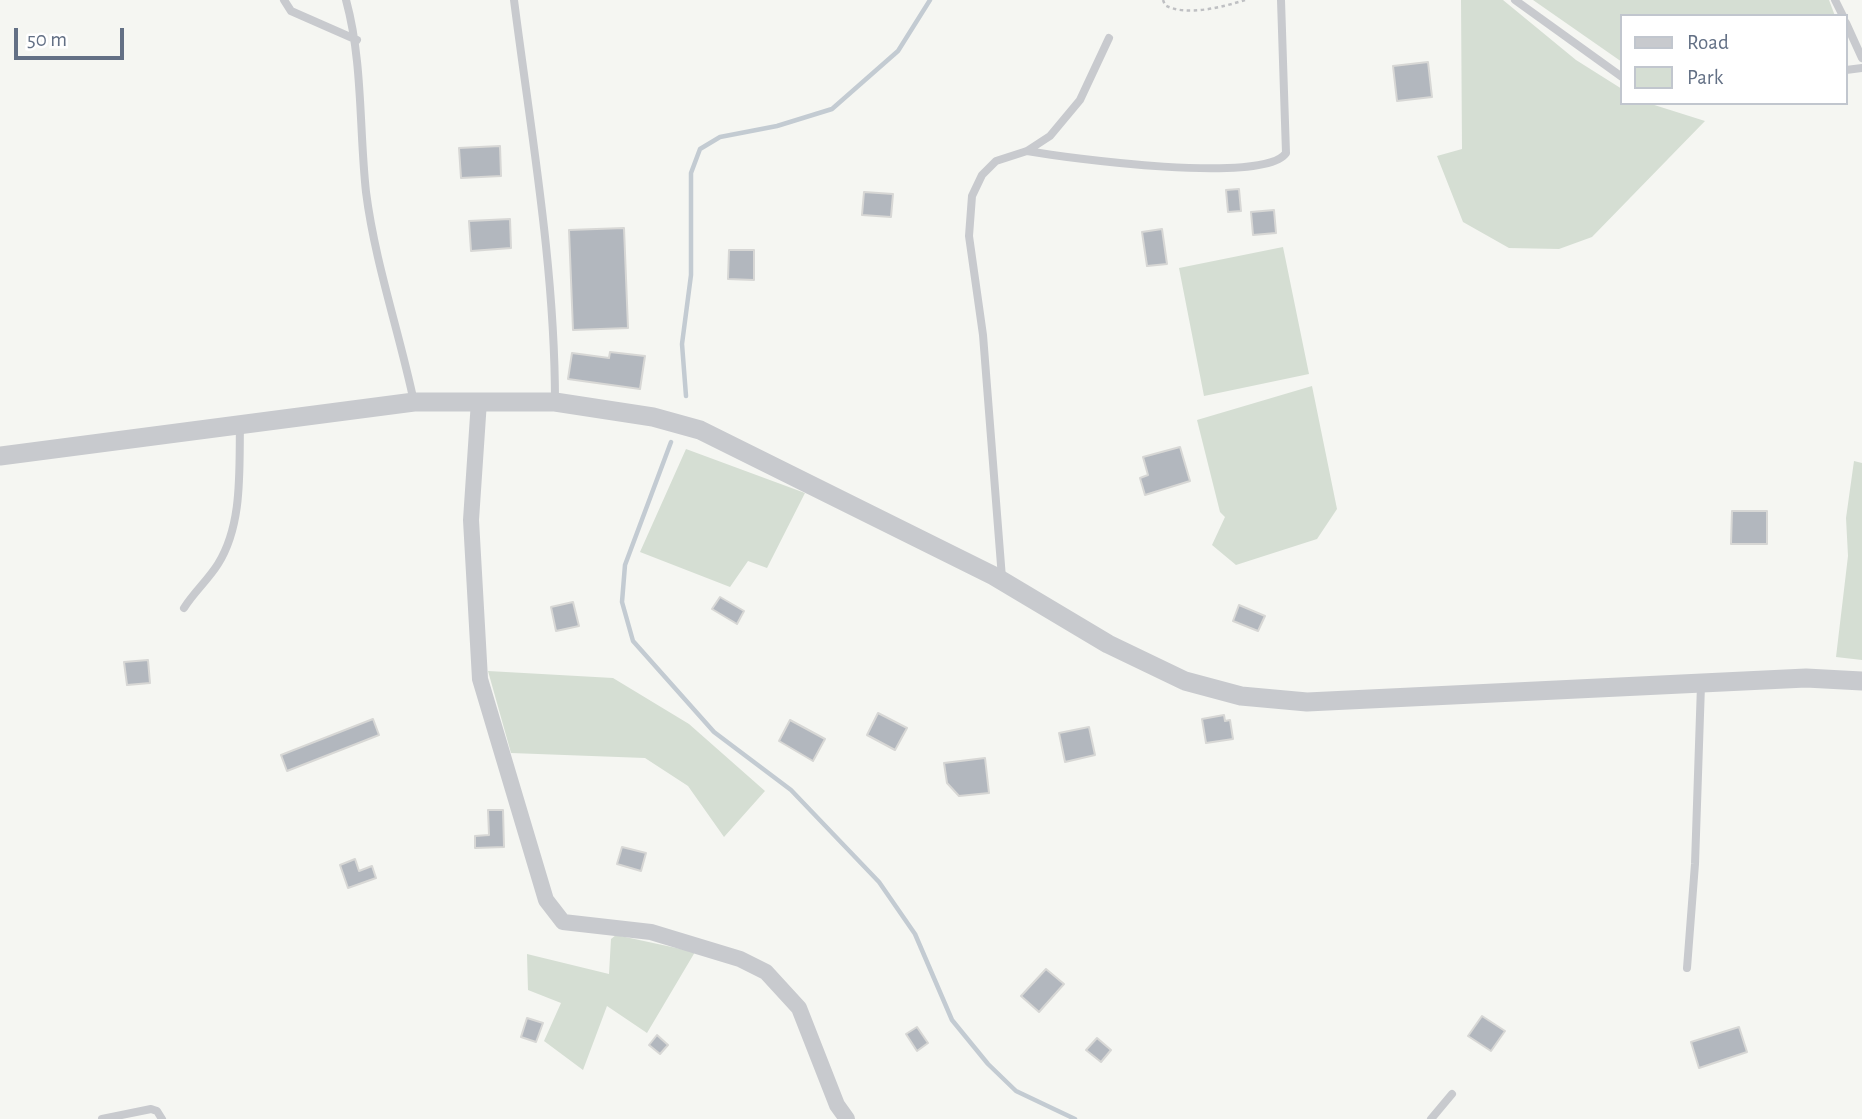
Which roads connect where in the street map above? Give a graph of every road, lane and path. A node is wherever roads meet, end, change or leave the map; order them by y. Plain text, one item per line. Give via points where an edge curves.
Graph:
1 (284, 0) edge
2 (346, 0) edge
3 (514, 0) edge
4 (1163, 0) edge
5 (1245, 0) edge
6 (1281, 0) edge
7 (1515, 0) edge
8 (1848, 27) edge
9 (1109, 38) dead end
10 (357, 40) junction
11 (1862, 58) edge
12 (1620, 75) edge
13 (1027, 151) junction
14 (414, 401) junction
15 (479, 401) junction
16 (555, 402) junction
17 (240, 424) junction
18 (0, 456) edge
19 (1002, 580) junction
20 (184, 608) dead end
21 (1862, 681) edge
22 (1701, 685) junction
23 (1687, 968) dead end
24 (1452, 1094) dead end
25 (102, 1119) edge
26 (162, 1119) edge
27 (847, 1119) edge
28 (1431, 1119) edge

1 - 10 lane via 291,11
2 - 10 lane
3 - 16 lane via 544,231 555,346
4 - 5 path via 1175,11
6 - 13 lane via 1286,153 1282,159 1201,169
7 - 12 lane
8 - 11 lane
9 - 13 lane via 1080,100 1051,136
10 - 14 lane via 367,193 383,282
13 - 19 lane via 996,161 982,175 972,196 970,236 983,335
14 - 15 street
14 - 17 street
15 - 16 street
15 - 27 street via 471,520 480,679 546,900 563,922 651,932 740,959 766,972 799,1008 837,1105
16 - 19 street via 653,417 700,430
17 - 18 street
17 - 20 lane via 233,532 219,563
19 - 22 street via 1108,644 1185,681 1241,696 1307,702
21 - 22 street via 1806,678
22 - 23 lane
24 - 28 lane
25 - 26 lane via 151,1109

